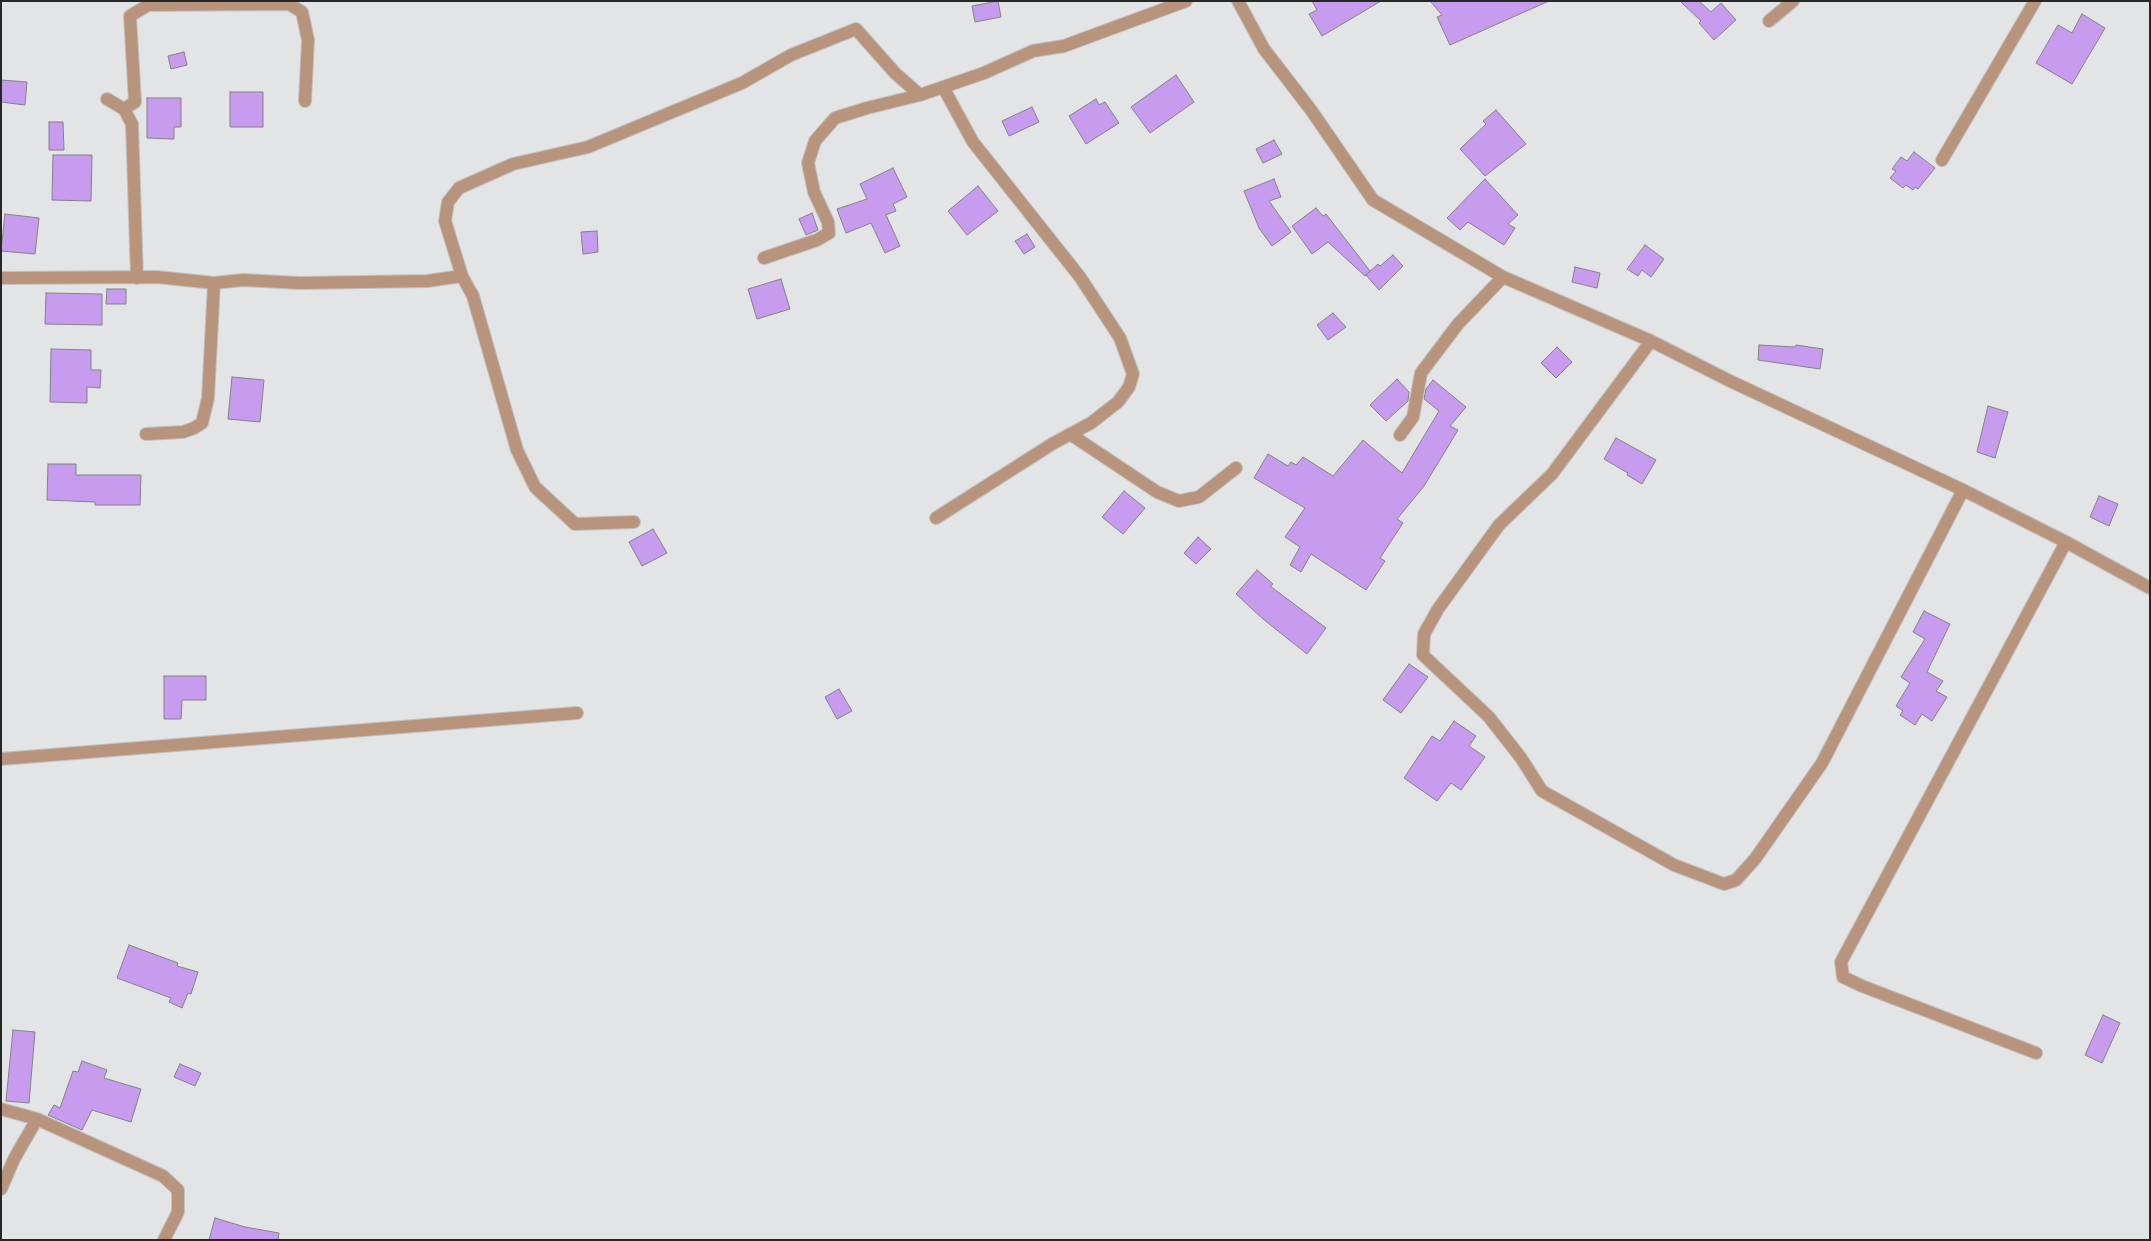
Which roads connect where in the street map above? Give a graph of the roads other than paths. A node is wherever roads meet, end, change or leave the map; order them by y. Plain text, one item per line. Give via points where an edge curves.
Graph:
1 (1186, 1) edge
2 (1238, 1) edge
3 (1793, 1) edge
4 (2035, 1) edge
5 (1769, 21) dead end
6 (943, 87) junction
7 (920, 95) junction
8 (107, 99) dead end
9 (305, 101) dead end
10 (124, 110) junction
11 (1942, 160) dead end
12 (764, 258) dead end
13 (462, 276) junction
14 (1503, 276) junction
15 (1, 278) edge
16 (137, 278) junction
17 (214, 282) junction
18 (1650, 341) junction
19 (146, 434) dead end
20 (1070, 434) junction
21 (1400, 435) dead end
22 (1236, 468) dead end
23 (1963, 490) junction
24 (936, 518) dead end
25 (634, 522) dead end
26 (2066, 542) junction
27 (2150, 588) edge
28 (578, 713) dead end
29 (1, 759) edge
30 (2036, 1053) dead end
31 (1, 1109) edge
32 (37, 1119) junction
33 (1, 1189) edge
34 (164, 1240) edge

1 - 6 street via 1064,46 1033,51
2 - 14 street via 1264,49 1373,200
3 - 5 street
4 - 11 street
6 - 7 street
6 - 20 street via 973,142 1080,277 1120,338 1130,365 1133,374 1129,387 1118,402
7 - 12 street via 836,118 815,141 808,163 814,192 828,222 829,233
7 - 13 street via 895,73 856,29 791,56 742,83 588,147 513,164 459,188 448,202 445,221
8 - 10 street
9 - 10 street via 308,40 302,12 289,4 148,5 130,16 135,102
10 - 16 street via 132,124
13 - 17 street via 427,281
13 - 25 street via 473,296 517,450 535,487 575,524
14 - 18 street
14 - 21 street via 1458,324 1422,373 1413,417
15 - 16 street
16 - 17 street
17 - 19 street via 208,398 202,423 183,432
18 - 23 street
18 - 23 street via 1552,474 1499,525 1438,609 1424,634 1423,655 1489,717 1542,791 1674,865 1724,884 1736,880 1755,859 1822,763
20 - 22 street via 1157,492 1179,501 1200,497
20 - 24 street
23 - 26 street
26 - 27 street
26 - 30 street via 1841,962 1843,977 1862,986
28 - 29 street
31 - 32 street
32 - 33 street
32 - 34 street via 163,1176 178,1190 178,1212

